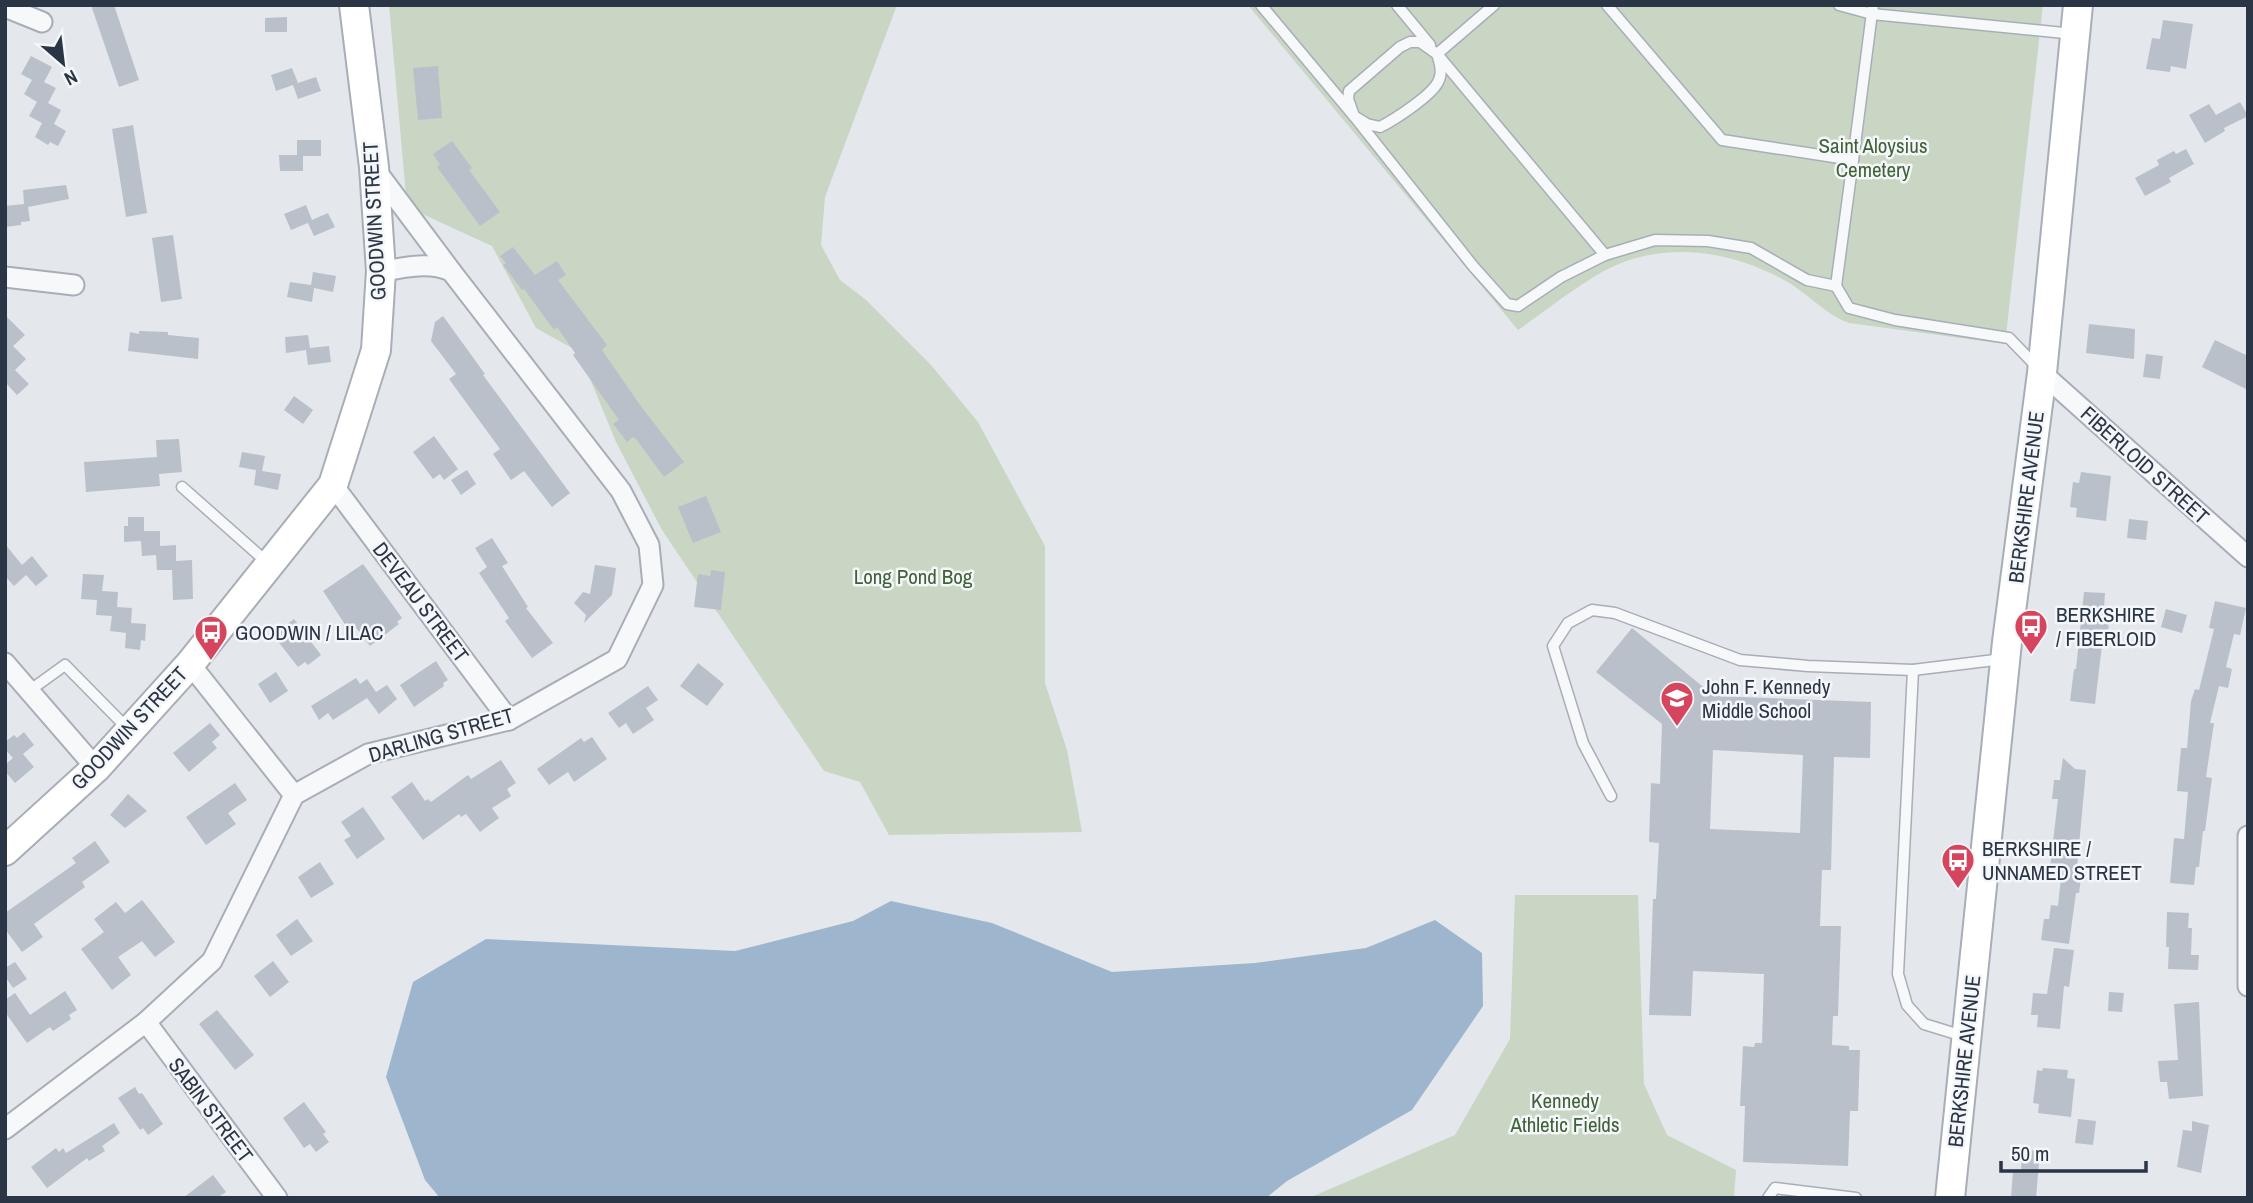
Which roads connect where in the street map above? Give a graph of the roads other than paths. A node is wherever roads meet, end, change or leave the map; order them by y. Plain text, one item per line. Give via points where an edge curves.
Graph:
1 (354, 5) edge
2 (1261, 5) edge
3 (1397, 5) edge
4 (1494, 5) edge
5 (1607, 5) edge
6 (1839, 5) edge
7 (2078, 5) edge
8 (5, 7) edge
9 (1872, 10) edge
10 (41, 22) dead end
11 (2075, 34) junction
12 (1437, 54) junction
13 (1353, 116) junction
14 (1853, 160) junction
15 (374, 167) junction
16 (1605, 255) junction
17 (381, 271) junction
18 (451, 271) junction
19 (5, 277) edge
20 (74, 285) dead end
21 (1836, 286) junction
22 (2042, 373) junction
23 (332, 485) junction
24 (182, 487) dead end
25 (2248, 558) edge
26 (269, 564) junction
27 (2006, 658) junction
28 (5, 663) edge
29 (190, 664) junction
30 (1913, 670) junction
31 (29, 691) junction
32 (509, 720) junction
33 (129, 731) junction
34 (96, 768) junction
35 (294, 795) junction
36 (1611, 796) dead end
37 (2248, 836) edge
38 (5, 851) edge
39 (2247, 961) edge
40 (2248, 986) edge
41 (146, 1022) junction
42 (1966, 1037) junction
43 (5, 1129) edge
44 (1823, 1196) edge
45 (277, 1198) edge
46 (1768, 1198) edge
47 (1856, 1198) edge
48 (1950, 1198) edge

1 - 15 main road, GOODWIN STREET
2 - 13 lane
3 - 12 lane
4 - 12 lane
5 - 14 lane via 1722,140
6 - 9 lane
7 - 11 main road, BERKSHIRE AVENUE
8 - 10 street
9 - 11 lane
9 - 14 lane
11 - 22 main road, BERKSHIRE AVENUE
12 - 13 lane via 1438,82 1390,122 1380,127
12 - 13 lane via 1420,42 1400,47 1349,92
12 - 16 lane
13 - 16 lane via 1507,304 1518,306
14 - 21 lane
15 - 17 main road, GOODWIN STREET
15 - 18 street, DARLING STREET
16 - 21 lane via 1656,240 1708,241 1751,248 1807,280
17 - 18 street via 422,264
17 - 23 main road, GOODWIN STREET via 376,350
18 - 32 street, DARLING STREET via 621,491 649,545 653,585 617,659
19 - 20 street
21 - 22 lane via 1849,308 2008,338
22 - 25 street, FIBERLOID STREET
22 - 27 main road, BERKSHIRE AVENUE
23 - 26 main road, GOODWIN STREET
23 - 32 street, DEVEAU STREET
24 - 26 lane
26 - 29 main road, GOODWIN STREET
27 - 30 lane
27 - 42 main road, BERKSHIRE AVENUE
28 - 31 street
29 - 33 main road, GOODWIN STREET
29 - 35 street
30 - 36 lane via 1740,660 1615,613 1592,610 1568,623 1553,646 1583,743
30 - 42 lane via 1898,974 1907,1005 1924,1024
31 - 33 lane via 65,665
31 - 34 street
32 - 35 street, DARLING STREET via 368,754
33 - 34 main road, GOODWIN STREET
34 - 38 main road, GOODWIN STREET
35 - 41 street via 212,961
37 - 39 street
39 - 40 street
41 - 43 street
41 - 45 street, SABIN STREET
42 - 48 main road, BERKSHIRE AVENUE
44 - 46 lane via 1775,1188
44 - 47 lane

